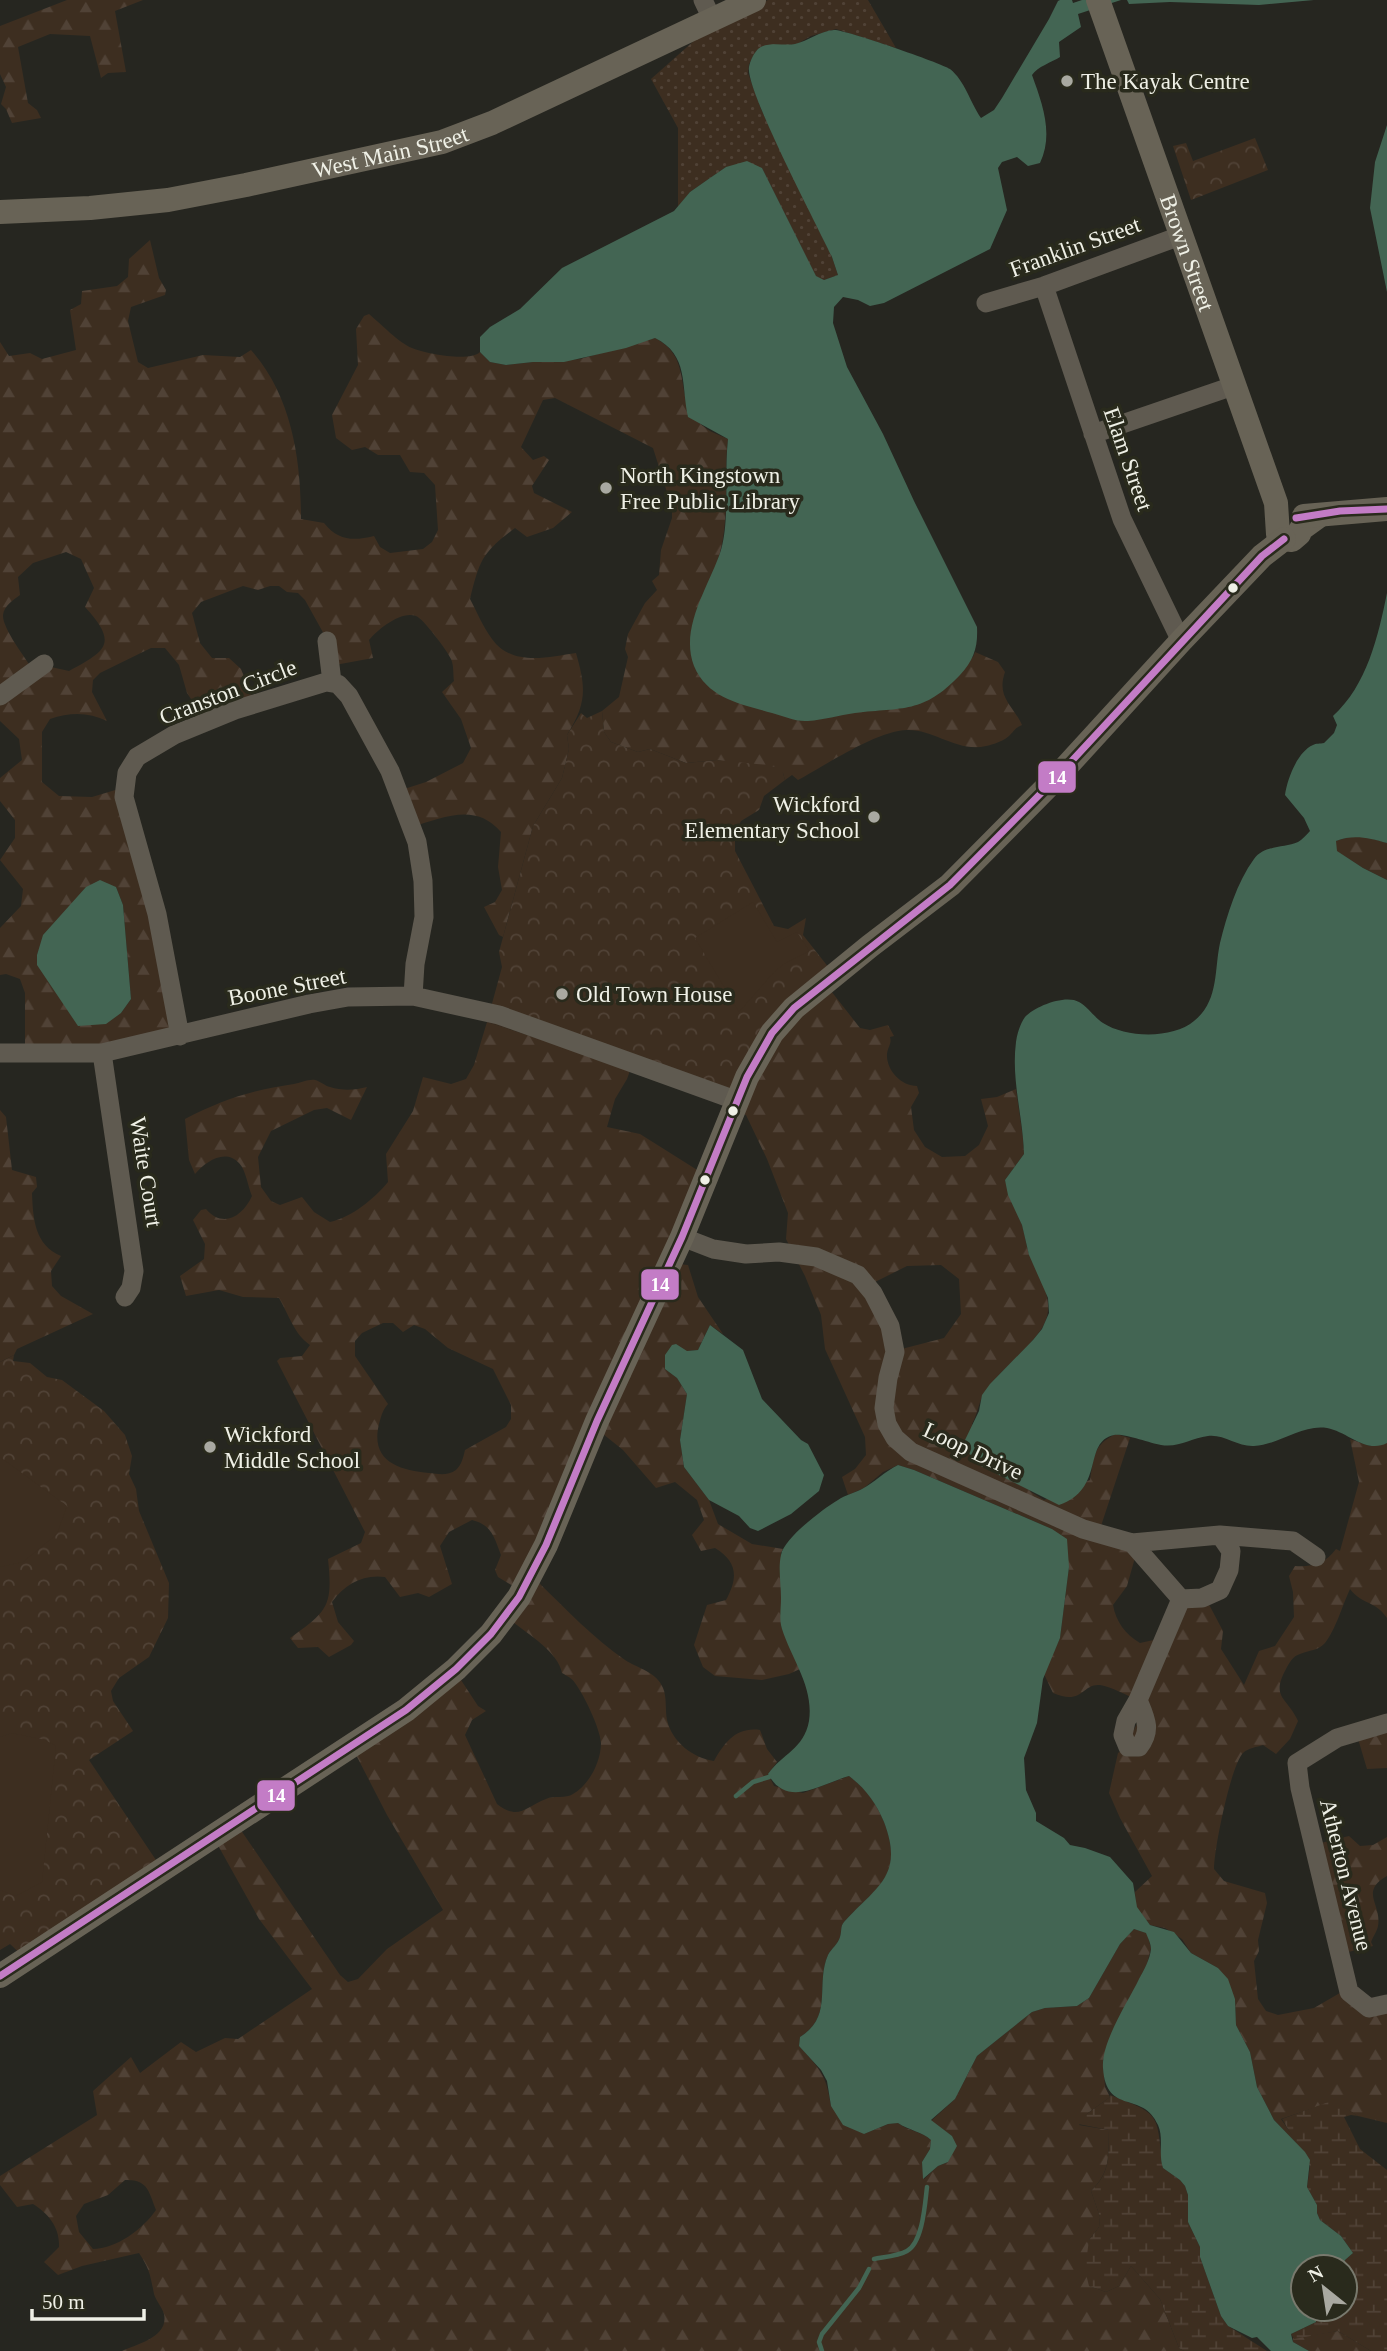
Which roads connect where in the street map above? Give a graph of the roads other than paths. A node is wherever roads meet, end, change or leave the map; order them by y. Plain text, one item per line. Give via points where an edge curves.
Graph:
1 (754, 0) edge
2 (1099, 4) edge
3 (707, 10) edge
4 (0, 212) edge
5 (1180, 236) junction
6 (1044, 286) junction
7 (986, 303) dead end
8 (1233, 386) junction
9 (1093, 433) junction
10 (1387, 509) edge
11 (1287, 525) junction
12 (327, 641) dead end
13 (1181, 641) junction
14 (44, 664) dead end
15 (332, 682) junction
16 (0, 696) edge
17 (413, 996) junction
18 (180, 1035) junction
19 (0, 1053) edge
20 (102, 1053) junction
21 (738, 1101) junction
22 (682, 1237) junction
23 (125, 1297) dead end
24 (1220, 1535) junction
25 (1132, 1543) junction
26 (1316, 1558) dead end
27 (1181, 1599) junction
28 (1139, 1700) dead end
29 (1387, 1723) edge
30 (0, 1976) edge
31 (1387, 2004) edge

1 - 3 main road, West Main Street
2 - 5 main road, Brown Street
3 - 4 main road, West Main Street via 492,123 442,142 168,200
5 - 6 street, Franklin Street
5 - 8 main road, Brown Street
6 - 7 street, Franklin Street
6 - 9 street, Elam Street
8 - 9 street
8 - 11 main road, Brown Street
9 - 13 street, Elam Street via 1122,519
10 - 11 main road via 1339,511
11 - 13 main road
12 - 15 street
13 - 21 main road via 950,885 794,1008 772,1033
14 - 16 street
15 - 17 street, Cranston Circle via 349,696 390,771 417,842 424,917
15 - 18 street, Cranston Circle via 235,710 174,735 137,757 127,773 124,797 157,914
17 - 18 street, Boone Street via 348,997
17 - 21 street, Boone Street via 499,1015
18 - 20 street, Boone Street
19 - 20 street, Boone Street
20 - 23 street, Waite Court via 135,1271
21 - 22 main road
22 - 25 street, Loop Drive via 713,1249 746,1254 816,1257 858,1275 890,1326 895,1352 884,1408 895,1438 911,1452 1083,1529
22 - 30 main road via 546,1545 519,1597 491,1634 406,1710
24 - 25 street, Loop Drive
24 - 26 street, Loop Drive via 1293,1541
24 - 27 street via 1231,1551 1220,1590 1202,1598
25 - 27 street
27 - 28 street
29 - 31 street, Atherton Avenue via 1337,1738 1297,1763 1349,1992 1369,2007

